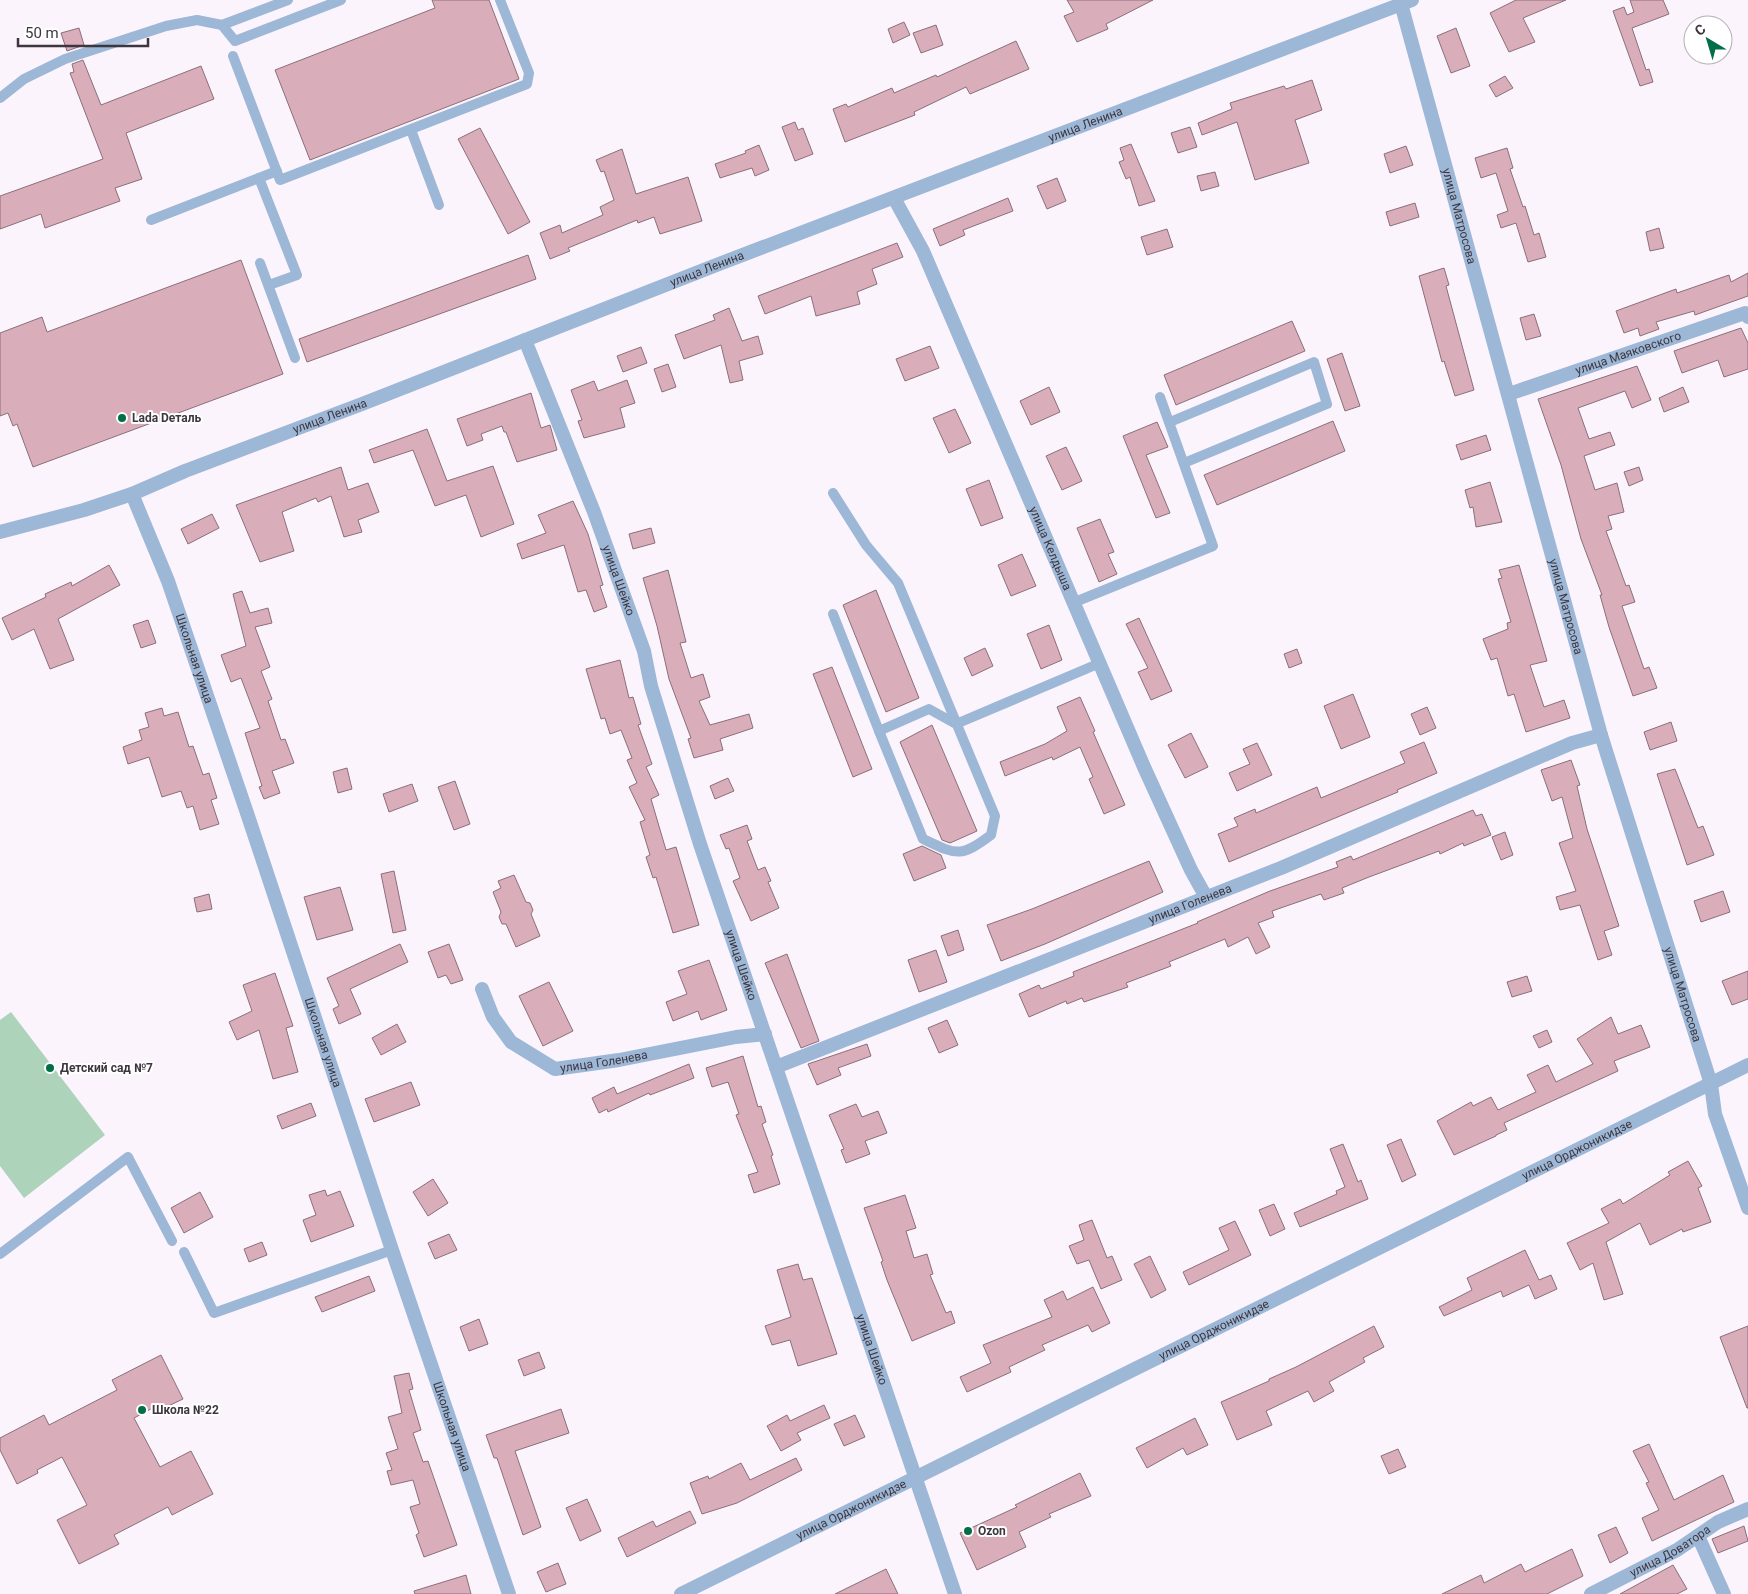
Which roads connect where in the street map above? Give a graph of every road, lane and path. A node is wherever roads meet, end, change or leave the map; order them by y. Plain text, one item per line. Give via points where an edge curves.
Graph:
1 (288, 0) edge
2 (341, 0) edge
3 (500, 0) edge
4 (1405, 1) edge
5 (222, 25) junction
6 (233, 56) dead end
7 (0, 98) edge
8 (411, 130) junction
9 (277, 170) junction
10 (260, 178) junction
11 (894, 198) junction
12 (439, 205) dead end
13 (152, 220) dead end
14 (260, 263) dead end
15 (269, 285) junction
16 (1748, 317) edge
17 (525, 340) junction
18 (295, 358) dead end
19 (1509, 394) junction
20 (1160, 397) dead end
21 (1170, 422) junction
22 (1184, 463) junction
23 (834, 493) dead end
24 (132, 494) junction
25 (0, 532) edge
26 (1075, 602) junction
27 (833, 614) dead end
28 (1100, 663) junction
29 (956, 724) junction
30 (879, 731) junction
31 (1601, 735) junction
32 (1206, 897) junction
33 (482, 989) dead end
34 (765, 1034) junction
35 (1748, 1065) edge
36 (776, 1067) junction
37 (1711, 1084) junction
38 (1748, 1208) edge
39 (172, 1241) dead end
40 (392, 1250) junction
41 (184, 1252) dead end
42 (0, 1254) edge
43 (915, 1478) junction
44 (1748, 1509) edge
45 (1698, 1536) junction
46 (509, 1594) edge
47 (681, 1594) edge
48 (955, 1594) edge
49 (1591, 1594) edge
50 (1724, 1594) edge

1 - 5 lane
2 - 5 lane via 235,41
3 - 8 lane via 530,73 527,84
4 - 11 street, улица Ленина
4 - 19 street, улица Матросова
5 - 7 lane via 197,20 166,26 65,59 24,79
6 - 9 lane
8 - 9 lane via 280,180
8 - 12 lane
9 - 10 lane
10 - 13 lane
10 - 15 lane via 297,274
11 - 17 street, улица Ленина
11 - 26 street, улица Келдыша via 923,251
14 - 15 lane
15 - 18 lane
16 - 19 street, улица Маяковского via 1745,313
17 - 24 street, улица Ленина
17 - 34 street, улица Шейко via 594,512 644,651 651,686 700,844
19 - 31 street, улица Матросова
20 - 21 lane
21 - 22 lane
21 - 22 lane via 1314,362 1328,404
22 - 26 lane via 1213,546
23 - 29 lane via 866,545 898,583
24 - 25 street, улица Ленина
24 - 40 street, Школьная улица via 168,581
26 - 28 street, улица Келдыша
27 - 30 lane
28 - 29 lane
28 - 32 street, улица Келдыша via 1144,767
29 - 30 lane via 929,710
29 - 30 lane via 995,816 991,835 959,853 923,839
31 - 32 street, улица Голенева via 1572,743
31 - 37 street, улица Матросова
32 - 36 street, улица Голенева
33 - 34 street, улица Голенева via 493,1018 511,1042 555,1069
34 - 36 street, улица Шейко
35 - 37 street, улица Орджоникидзе
36 - 43 street, улица Шейко
37 - 38 street, улица Матросова via 1715,1114
37 - 43 street, улица Орджоникидзе
39 - 42 lane via 128,1156
40 - 41 lane via 214,1312
40 - 46 street, Школьная улица
43 - 47 street, улица Орджоникидзе
43 - 48 street, улица Шейко
44 - 45 street, улица Доватора via 1718,1522
45 - 49 street, улица Доватора
45 - 50 street

